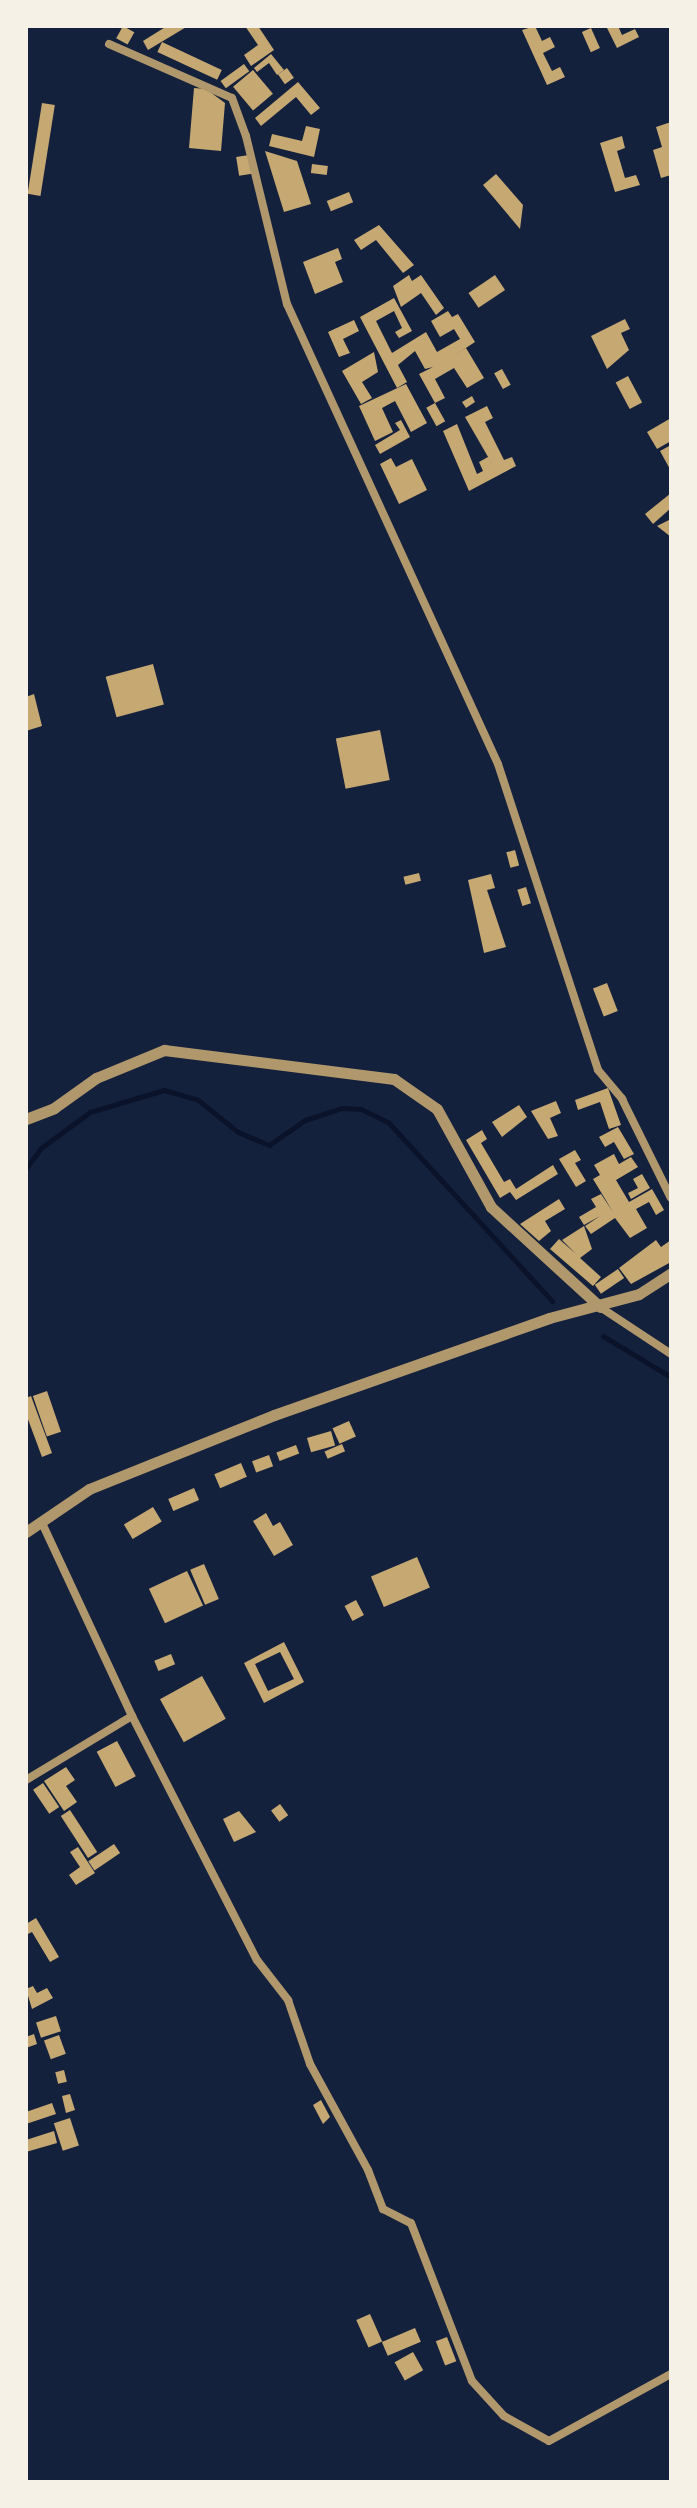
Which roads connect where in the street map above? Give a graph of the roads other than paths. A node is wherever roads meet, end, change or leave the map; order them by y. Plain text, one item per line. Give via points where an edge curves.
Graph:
1 (109, 44) dead end
2 (26, 1119) edge
3 (671, 1198) edge
4 (671, 1273) edge
5 (600, 1307) junction
6 (671, 1354) edge
7 (42, 1523) junction
8 (26, 1532) edge
9 (132, 1716) junction
10 (26, 1780) edge
11 (671, 2374) edge

1 - 3 street via 232,98 287,304 498,764 598,1070 622,1099
2 - 5 street via 54,1108 96,1078 164,1050 394,1079 437,1109 491,1207
4 - 5 street via 639,1294
5 - 6 street
5 - 7 street via 549,1318 274,1415 89,1489
7 - 8 street
7 - 9 street
9 - 10 street
9 - 11 street via 257,1960 288,2000 310,2064 368,2170 383,2209 411,2223 472,2381 504,2416 549,2441

